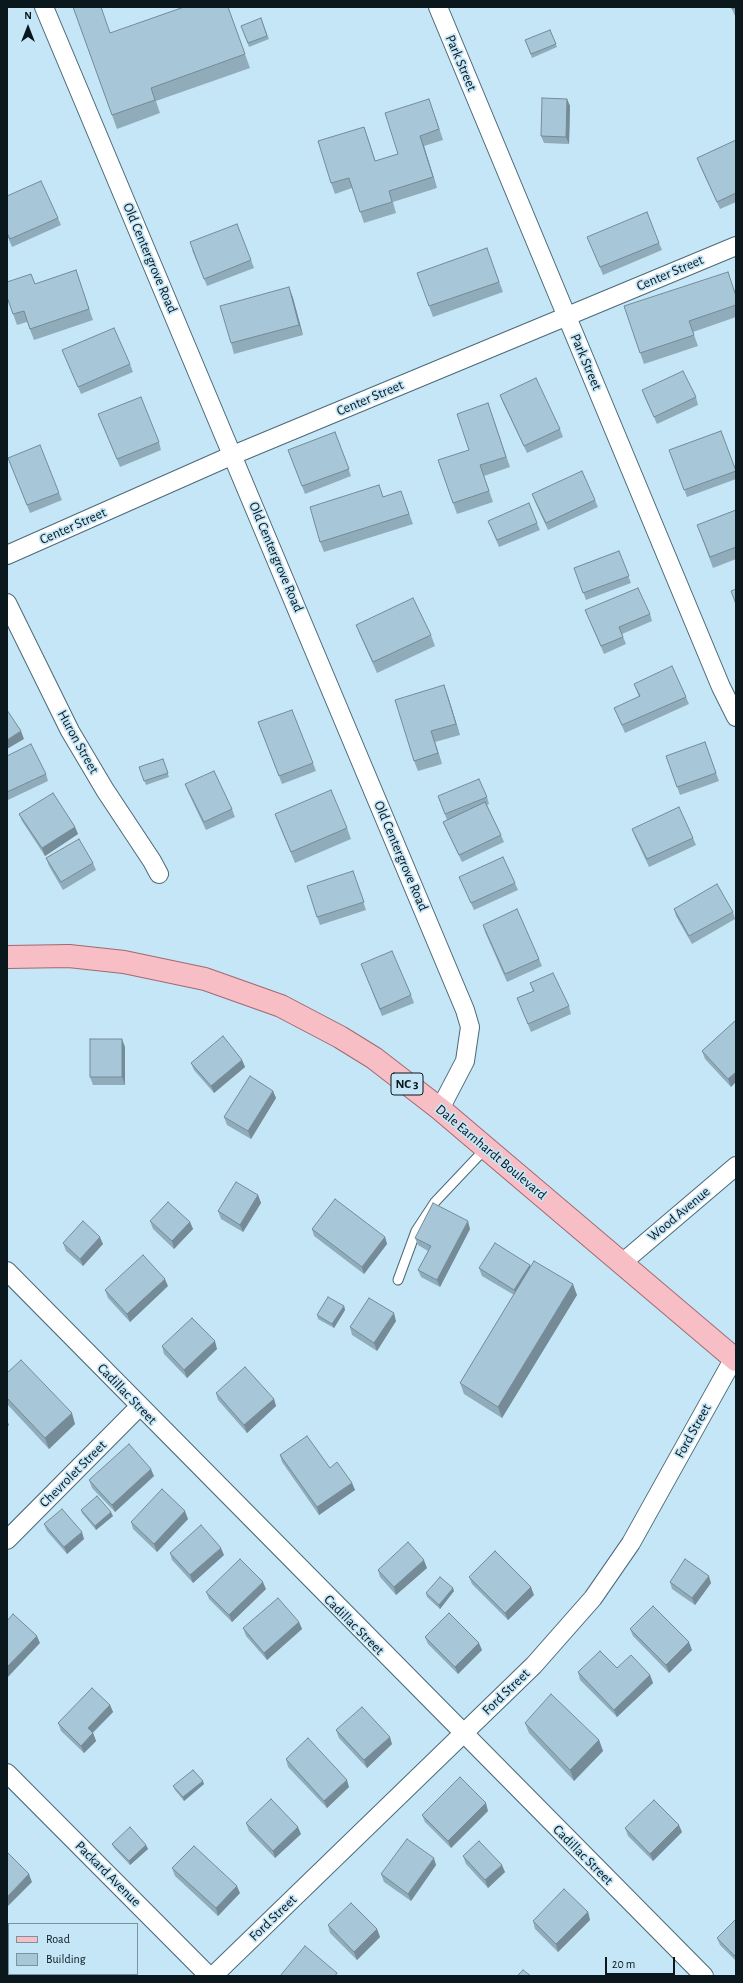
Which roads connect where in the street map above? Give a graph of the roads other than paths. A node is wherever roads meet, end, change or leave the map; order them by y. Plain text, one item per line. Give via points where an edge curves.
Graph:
1 (44, 7) edge
2 (438, 7) edge
3 (736, 246) edge
4 (567, 316) junction
5 (233, 455) junction
6 (7, 555) edge
7 (7, 603) edge
8 (736, 717) edge
9 (159, 874) dead end
10 (7, 957) edge
11 (440, 1109) junction
12 (486, 1148) junction
13 (736, 1166) edge
14 (622, 1263) junction
15 (7, 1271) edge
16 (398, 1280) dead end
17 (735, 1359) edge
18 (139, 1407) junction
19 (7, 1540) edge
20 (462, 1734) junction
21 (7, 1773) edge
22 (209, 1976) edge
23 (213, 1976) edge
24 (704, 1976) edge

1 - 5 street, Old Centergrove Road
2 - 4 street, Park Street
3 - 4 street, Center Street
4 - 5 street, Center Street
4 - 8 street, Park Street via 721,687
5 - 6 street, Center Street
5 - 11 street, Old Centergrove Road via 465,1010 470,1027 465,1061
7 - 9 street, Huron Street via 70,731
10 - 11 main road, Dale Earnhardt Boulevard / NC 3 via 69,956 124,962 205,979 280,1006 340,1037 374,1058
11 - 12 main road, Dale Earnhardt Boulevard / NC 3
12 - 14 main road, Dale Earnhardt Boulevard / NC 3
12 - 16 lane via 435,1202 416,1231
13 - 14 street, Wood Avenue
14 - 17 main road, Dale Earnhardt Boulevard / NC 3
15 - 18 street, Cadillac Street
17 - 20 street, Ford Street via 635,1536 593,1598 534,1665
18 - 19 street, Chevrolet Street
18 - 20 street, Cadillac Street
20 - 23 street, Ford Street
20 - 24 street, Cadillac Street
21 - 22 street, Packard Avenue

